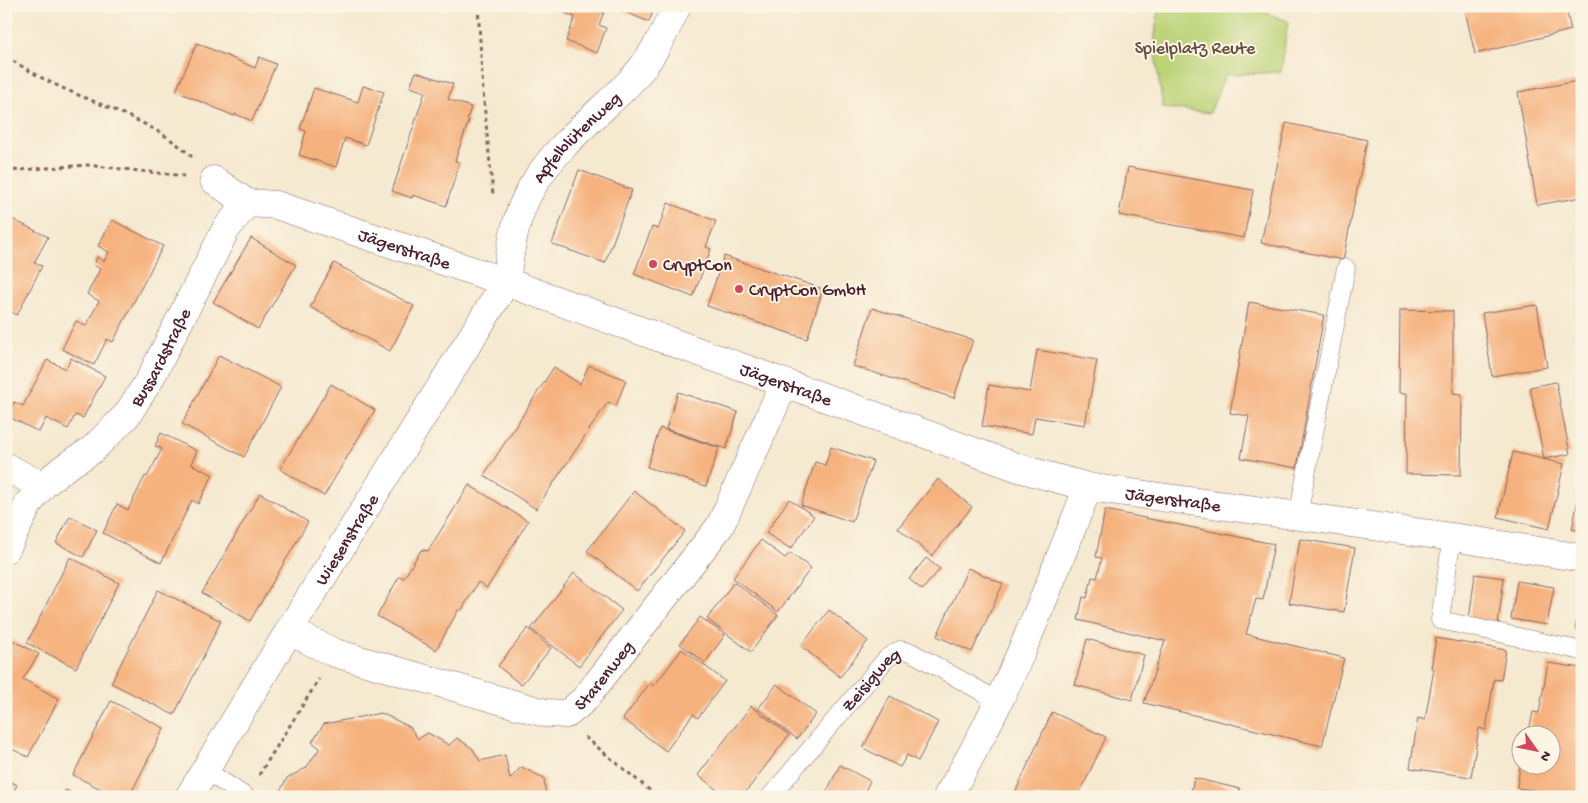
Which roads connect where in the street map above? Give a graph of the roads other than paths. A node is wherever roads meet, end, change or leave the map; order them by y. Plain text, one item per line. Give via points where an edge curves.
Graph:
1 (677, 6) edge
2 (214, 180) road end
3 (247, 203) junction
4 (1346, 268) dead end
5 (506, 282) junction
6 (784, 384) junction
7 (6, 467) edge
8 (42, 486) junction
9 (1088, 487) junction
10 (1298, 516) junction
11 (1452, 537) junction
12 (6, 549) edge
13 (1582, 558) edge
14 (289, 631) junction
15 (1582, 651) edge
16 (1000, 702) junction
17 (205, 770) junction
18 (189, 797) edge
19 (246, 797) edge
20 (770, 797) edge
21 (947, 797) edge

1 - 5 street, Apfelblütenweg via 647,61 556,152 531,187 519,213
2 - 3 street
3 - 5 street, Jägerstraße via 276,205
3 - 8 street, Bussardstraße via 226,229 150,380 127,415 92,450
4 - 10 lane
5 - 6 street, Jägerstraße
5 - 14 street, Wiesenstraße
6 - 9 street, Jägerstraße via 1022,468
6 - 14 street, Starenweg via 720,526 584,700 567,714 545,712 335,652
7 - 8 street
8 - 12 street, Bussardstraße via 29,503
9 - 10 street, Jägerstraße
9 - 16 street
10 - 11 street, Jägerstraße
11 - 13 street, Jägerstraße
11 - 15 lane via 1440,620
14 - 17 street, Wiesenstraße
16 - 20 lane, Zeisigweg via 911,652 900,650 887,658
16 - 21 street
17 - 18 street, Wiesenstraße
17 - 19 lane

